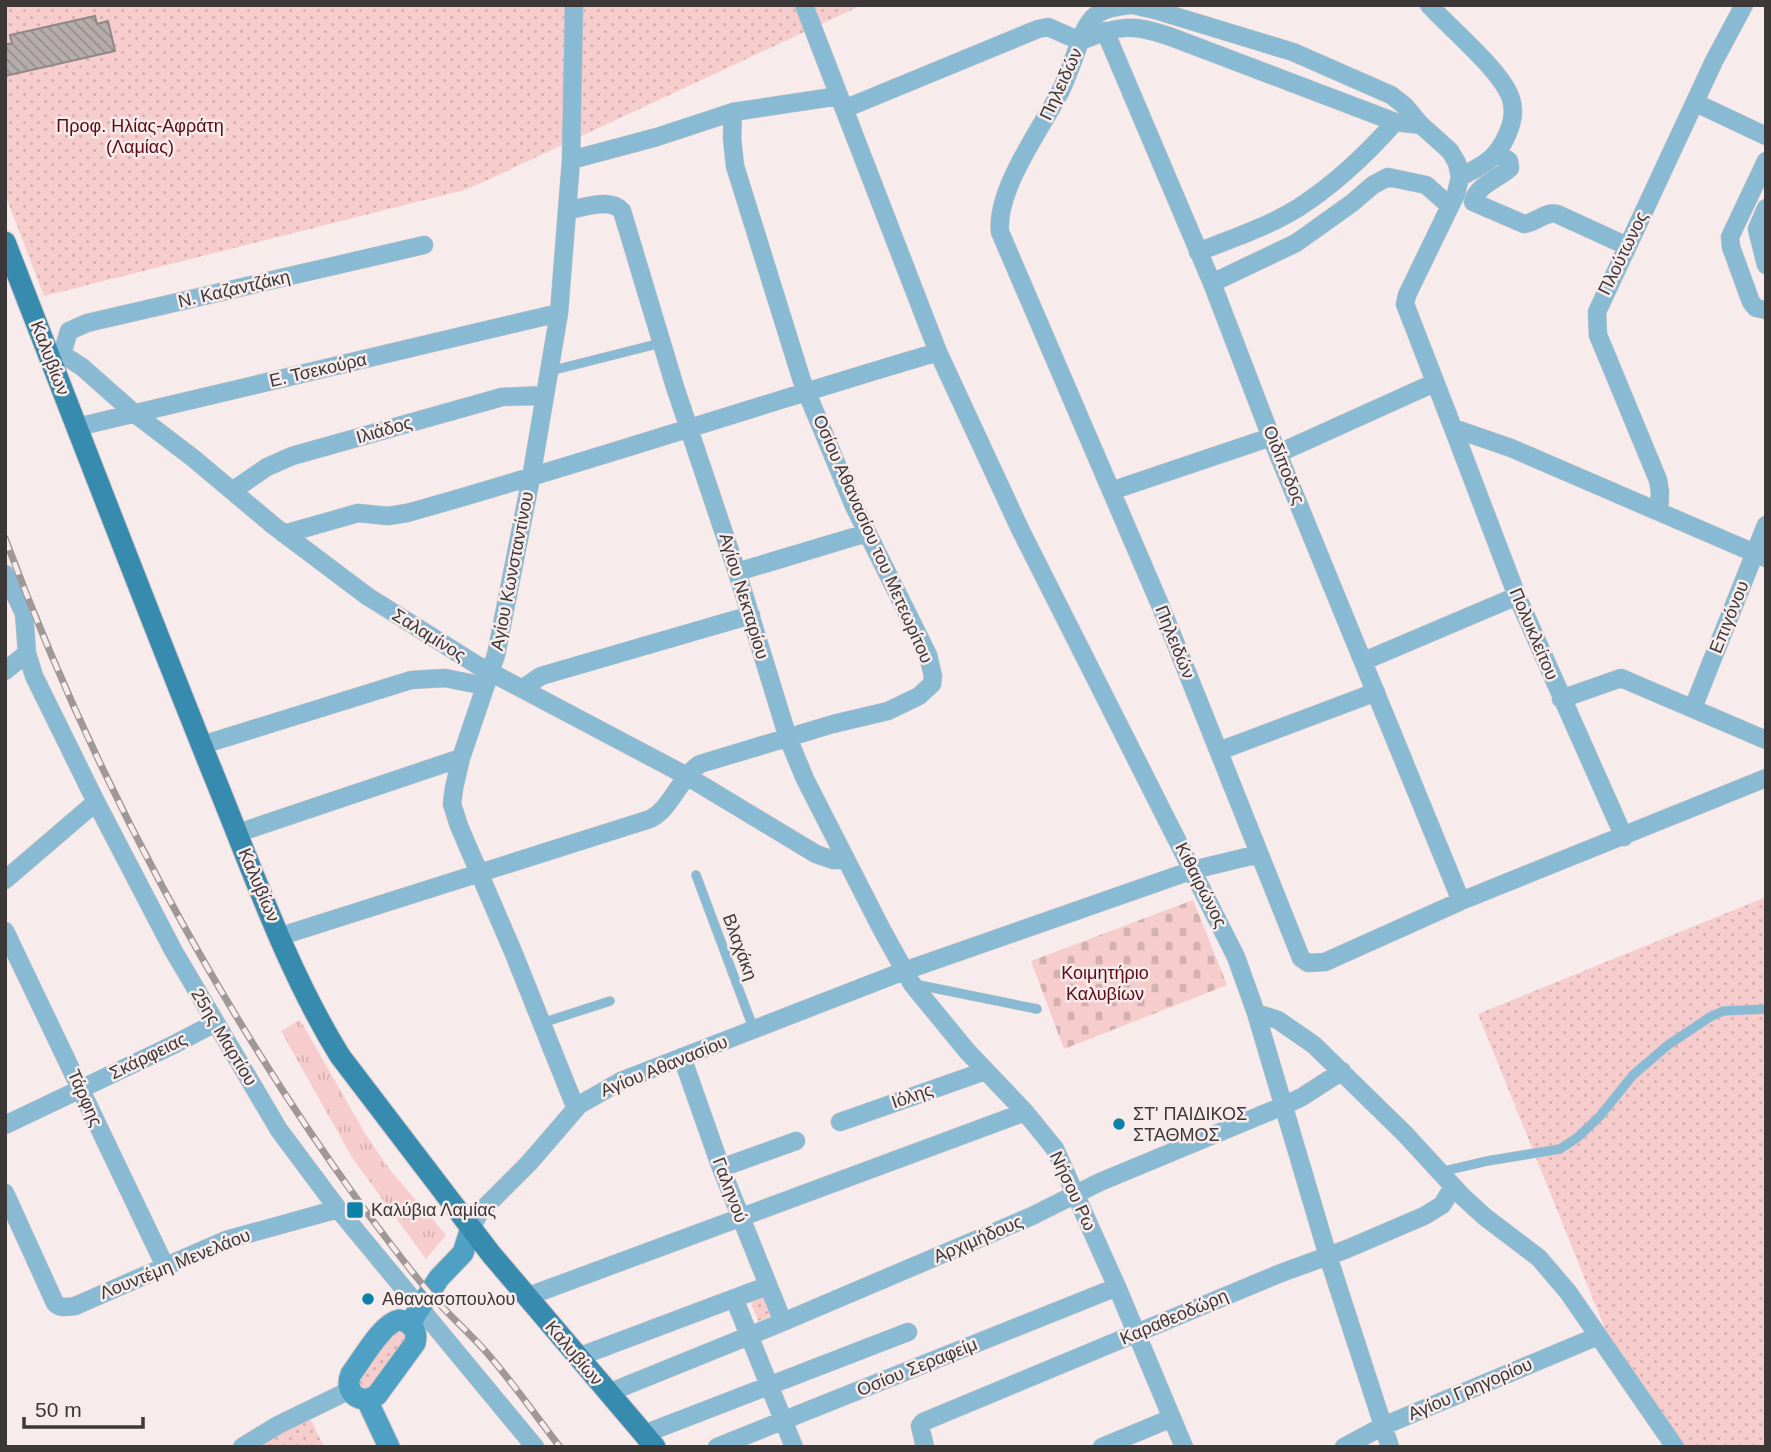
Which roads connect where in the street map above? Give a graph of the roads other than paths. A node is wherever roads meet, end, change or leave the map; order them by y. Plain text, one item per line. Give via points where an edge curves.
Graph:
1 (574, 5) edge
2 (804, 5) edge
3 (1131, 5) edge
4 (1429, 5) edge
5 (1739, 7) edge
6 (1105, 31) junction
7 (1080, 41) junction
8 (841, 102) junction
9 (1696, 103) junction
10 (733, 111) junction
11 (1395, 122) junction
12 (1421, 125) junction
13 (1766, 136) edge
14 (1498, 153) junction
15 (571, 160) junction
16 (1766, 161) edge
17 (1460, 177) junction
18 (1450, 206) junction
19 (1766, 208) edge
20 (569, 211) junction
21 (5, 242) edge
22 (424, 246) dead end
23 (1627, 246) junction
24 (1198, 252) junction
25 (1766, 265) edge
26 (1212, 283) junction
27 (1766, 310) edge
28 (559, 313) junction
29 (662, 343) junction
30 (938, 352) junction
31 (56, 356) junction
32 (550, 371) junction
33 (1434, 383) junction
34 (806, 391) junction
35 (545, 396) junction
36 (134, 413) junction
37 (77, 427) junction
38 (1453, 428) junction
39 (688, 429) junction
40 (1275, 445) junction
41 (531, 478) junction
42 (232, 491) junction
43 (1111, 491) junction
44 (1659, 512) junction
45 (1766, 525) edge
46 (866, 533) junction
47 (284, 534) junction
48 (1760, 555) edge
49 (737, 572) junction
50 (5, 575) edge
51 (1517, 596) junction
52 (751, 615) junction
53 (27, 653) junction
54 (1364, 661) junction
55 (5, 671) edge
56 (488, 679) junction
57 (523, 688) junction
58 (1376, 691) junction
59 (1561, 699) junction
60 (1693, 708) junction
61 (788, 738) junction
62 (1766, 740) edge
63 (202, 746) junction
64 (1219, 751) junction
65 (461, 758) junction
66 (685, 775) junction
67 (1766, 778) edge
68 (96, 802) junction
69 (237, 833) junction
70 (1624, 837) junction
71 (1259, 854) junction
72 (845, 860) junction
73 (1193, 870) junction
74 (479, 873) junction
75 (696, 875) dead end
76 (5, 880) edge
77 (1461, 901) junction
78 (5, 931) edge
79 (281, 936) junction
80 (908, 978) junction
81 (610, 1001) dead end
82 (1037, 1009) dead end
83 (1766, 1009) edge
84 (1256, 1013) junction
85 (215, 1023) junction
86 (542, 1023) junction
87 (754, 1030) junction
88 (682, 1057) junction
89 (985, 1070) junction
90 (1342, 1071) junction
91 (81, 1088) junction
92 (1283, 1106) junction
93 (576, 1109) junction
94 (1025, 1112) junction
95 (840, 1122) dead end
96 (5, 1125) edge
97 (796, 1141) dead end
98 (721, 1168) junction
99 (1440, 1172) junction
100 (1453, 1187) junction
101 (5, 1192) edge
102 (1076, 1194) junction
103 (338, 1209) junction
104 (740, 1217) junction
105 (471, 1228) junction
106 (1328, 1256) junction
107 (165, 1266) junction
108 (767, 1286) junction
109 (1117, 1287) junction
110 (526, 1297) junction
111 (734, 1298) junction
112 (414, 1316) junction
113 (783, 1322) junction
114 (908, 1332) dead end
115 (1137, 1333) junction
116 (748, 1336) junction
117 (1598, 1336) junction
118 (578, 1357) junction
119 (769, 1386) junction
120 (608, 1392) junction
121 (358, 1395) junction
122 (1172, 1418) junction
123 (783, 1420) junction
124 (1383, 1426) junction
125 (923, 1439) edge
126 (649, 1440) edge
127 (242, 1447) edge
128 (389, 1447) edge
129 (535, 1447) edge
130 (717, 1447) edge
131 (794, 1447) edge
132 (1102, 1447) edge
133 (1184, 1447) edge
134 (1343, 1447) edge
135 (1390, 1447) edge
136 (1675, 1447) edge

1 - 15 street, Αγίου Κωνσταντίνου
2 - 8 street, Κιθαιρώνος
3 - 7 street via 1094,15
3 - 12 street via 1293,52 1391,95
4 - 14 street via 1508,90 1511,124
5 - 9 street, Πλούτωνος
6 - 7 street, Πηλειδών
6 - 11 street, Πηλειδών via 1130,26 1157,32
6 - 24 street, Οιδίποδος
7 - 8 street via 1048,27 1038,29
7 - 43 street, Πηλειδών via 1061,90 1009,186 999,220 1000,232
8 - 10 street
8 - 30 street, Κιθαιρώνος
9 - 13 street
9 - 23 street, Πλούτωνος
10 - 15 street
10 - 34 street, Οσίου Αθανασίου του Μετεωρίτου via 735,166
11 - 12 street, Πηλειδών
11 - 24 street via 1367,154 1297,208
12 - 17 street via 1450,151
14 - 17 street
14 - 23 street via 1510,161 1510,168 1479,189 1473,202 1524,224 1557,214
15 - 20 street, Αγίου Κωνσταντίνου
16 - 27 street via 1730,237 1751,302
17 - 18 street
18 - 26 street via 1426,185 1388,177 1296,243
18 - 33 street via 1405,304
19 - 25 street via 1757,229
20 - 28 street, Αγίου Κωνσταντίνου
20 - 29 street, Αγίου Νεκταρίου via 604,204 622,211
21 - 31 main road, Καλυβίων
22 - 31 street, Ν. Καζαντζάκη via 87,323 69,331
23 - 44 street, Πλούτωνος via 1600,300 1598,335 1655,470
24 - 26 street, Οιδίποδος
26 - 40 street, Οιδίποδος
28 - 32 street, Αγίου Κωνσταντίνου
28 - 36 street, Ε. Τσεκούρα
29 - 32 lane
29 - 39 street, Αγίου Νεκταρίου
30 - 34 street
30 - 73 street, Κιθαιρώνος via 1020,528
31 - 36 street, Σαλαμίνος via 82,367
31 - 37 main road, Καλυβίων
32 - 35 street, Αγίου Κωνσταντίνου
33 - 38 street
33 - 40 street
34 - 39 street
34 - 46 street, Οσίου Αθανασίου του Μετεωρίτου
35 - 41 street, Αγίου Κωνσταντίνου
35 - 42 street, Ιλιάδος via 502,397 292,456
36 - 37 street, Ε. Τσεκούρα
36 - 42 street, Σαλαμίνος
37 - 63 main road, Καλυβίων
38 - 44 street
38 - 51 street, Πολυκλείτου
39 - 41 street
39 - 49 street, Αγίου Νεκταρίου
40 - 43 street
40 - 54 street, Οιδίποδος
41 - 47 street via 407,513 358,513
41 - 56 street, Αγίου Κωνσταντίνου
42 - 47 street, Σαλαμίνος
43 - 64 street, Πηλειδών
44 - 48 street
45 - 48 street, Επιγόνου
46 - 49 street
46 - 61 street, Οσίου Αθανασίου του Μετεωρίτου via 928,655 932,684 888,711
47 - 56 street, Σαλαμίνος
48 - 60 street, Επιγόνου
49 - 52 street, Αγίου Νεκταρίου
50 - 53 street, 25ης Μαρτίου via 24,613
51 - 54 street
51 - 59 street, Πολυκλείτου
52 - 57 street via 541,676
52 - 61 street, Αγίου Νεκταρίου
53 - 55 street
53 - 68 street, 25ης Μαρτίου
54 - 58 street, Οιδίποδος
56 - 57 street, Σαλαμίνος
56 - 63 street via 411,680
56 - 65 street, Αγίου Κωνσταντίνου
57 - 66 street, Σαλαμίνος
58 - 64 street
58 - 77 street, Οιδίποδος
59 - 60 street via 1621,678
59 - 70 street, Πολυκλείτου
60 - 62 street
61 - 66 street via 699,764
61 - 72 street, Αγίου Νεκταρίου
63 - 69 main road, Καλυβίων
64 - 71 street, Πηλειδών
65 - 69 street
65 - 74 street, Αγίου Κωνσταντίνου via 452,804
66 - 72 street, Σαλαμίνος via 816,853
66 - 74 street via 653,818
67 - 70 street
68 - 76 street
68 - 85 street, 25ης Μαρτίου
69 - 79 main road, Καλυβίων
70 - 77 street
71 - 73 street, Αγίου Αθανασίου
71 - 77 street, Πηλειδών via 1294,945 1308,963 1325,962
72 - 80 street, Αγίου Νεκταρίου
73 - 80 street, Αγίου Αθανασίου
73 - 84 street, Κιθαιρώνος via 1227,937
74 - 79 street
74 - 86 street, Αγίου Κωνσταντίνου
75 - 87 lane, Βλαχάκη
78 - 91 street, Τάρφης
79 - 105 main road, Καλυβίων via 340,1056
80 - 82 lane
80 - 87 street, Αγίου Αθανασίου
80 - 89 street, Νήσου Ρω
81 - 86 lane
83 - 99 lane via 1723,1011 1668,1045 1560,1149
84 - 90 street via 1296,1031
84 - 92 street, Κιθαιρώνος
85 - 91 street, Σκάρφειας
85 - 103 street, 25ης Μαρτίου via 279,1130
86 - 93 street, Αγίου Κωνσταντίνου
87 - 88 street, Αγίου Αθανασίου
88 - 93 street, Αγίου Αθανασίου via 621,1081
88 - 98 street, Γαληνού
89 - 94 street, Νήσου Ρω
89 - 95 street, Ιόλης
90 - 92 street, Αρχιμήδους
90 - 99 street
91 - 96 street, Σκάρφειας
91 - 107 street, Τάρφης
92 - 102 street, Αρχιμήδους
92 - 106 street, Κιθαιρώνος
93 - 105 street, Αγίου Αθανασίου via 480,1212
94 - 102 street, Νήσου Ρω via 1055,1149
94 - 104 street
97 - 98 street
98 - 104 street, Γαληνού
99 - 100 street
100 - 106 street, Καραθεοδώρη via 1434,1211
100 - 117 street via 1539,1258
101 - 107 street, Λουντέμη Μενελάου via 58,1306 75,1306
102 - 109 street, Νήσου Ρω
102 - 113 street, Αρχιμήδους
103 - 107 street, Λουντέμη Μενελάου via 226,1240
103 - 112 street, 25ης Μαρτίου
104 - 108 street, Γαληνού
104 - 110 street
105 - 110 main road, Καλυβίων
105 - 112 street via 463,1253 439,1278
106 - 115 street, Καραθεοδώρη
106 - 124 street, Κιθαιρώνος
108 - 111 street
108 - 113 street, Γαληνού
109 - 115 street, Νήσου Ρω
109 - 123 street, Οσίου Σεραφείμ
110 - 118 main road, Καλυβίων
111 - 116 street
111 - 118 street
112 - 121 street via 415,1343 377,1395
112 - 121 street via 389,1324 351,1374
112 - 129 street, 25ης Μαρτίου
113 - 116 street, Αρχιμήδους
114 - 119 street
115 - 122 street, Νήσου Ρω
115 - 125 street, Καραθεοδώρη via 923,1422
116 - 119 street
116 - 120 street, Αρχιμήδους
117 - 124 street, Αγίου Γρηγορίου
117 - 136 street
118 - 120 main road, Καλυβίων
119 - 123 street
119 - 126 street
120 - 126 main road, Καλυβίων
121 - 127 street via 278,1425
121 - 128 street
122 - 132 street
122 - 133 street, Νήσου Ρω
123 - 130 street, Οσίου Σεραφείμ
123 - 131 street
124 - 134 street, Αγίου Γρηγορίου
124 - 135 street, Κιθαιρώνος

